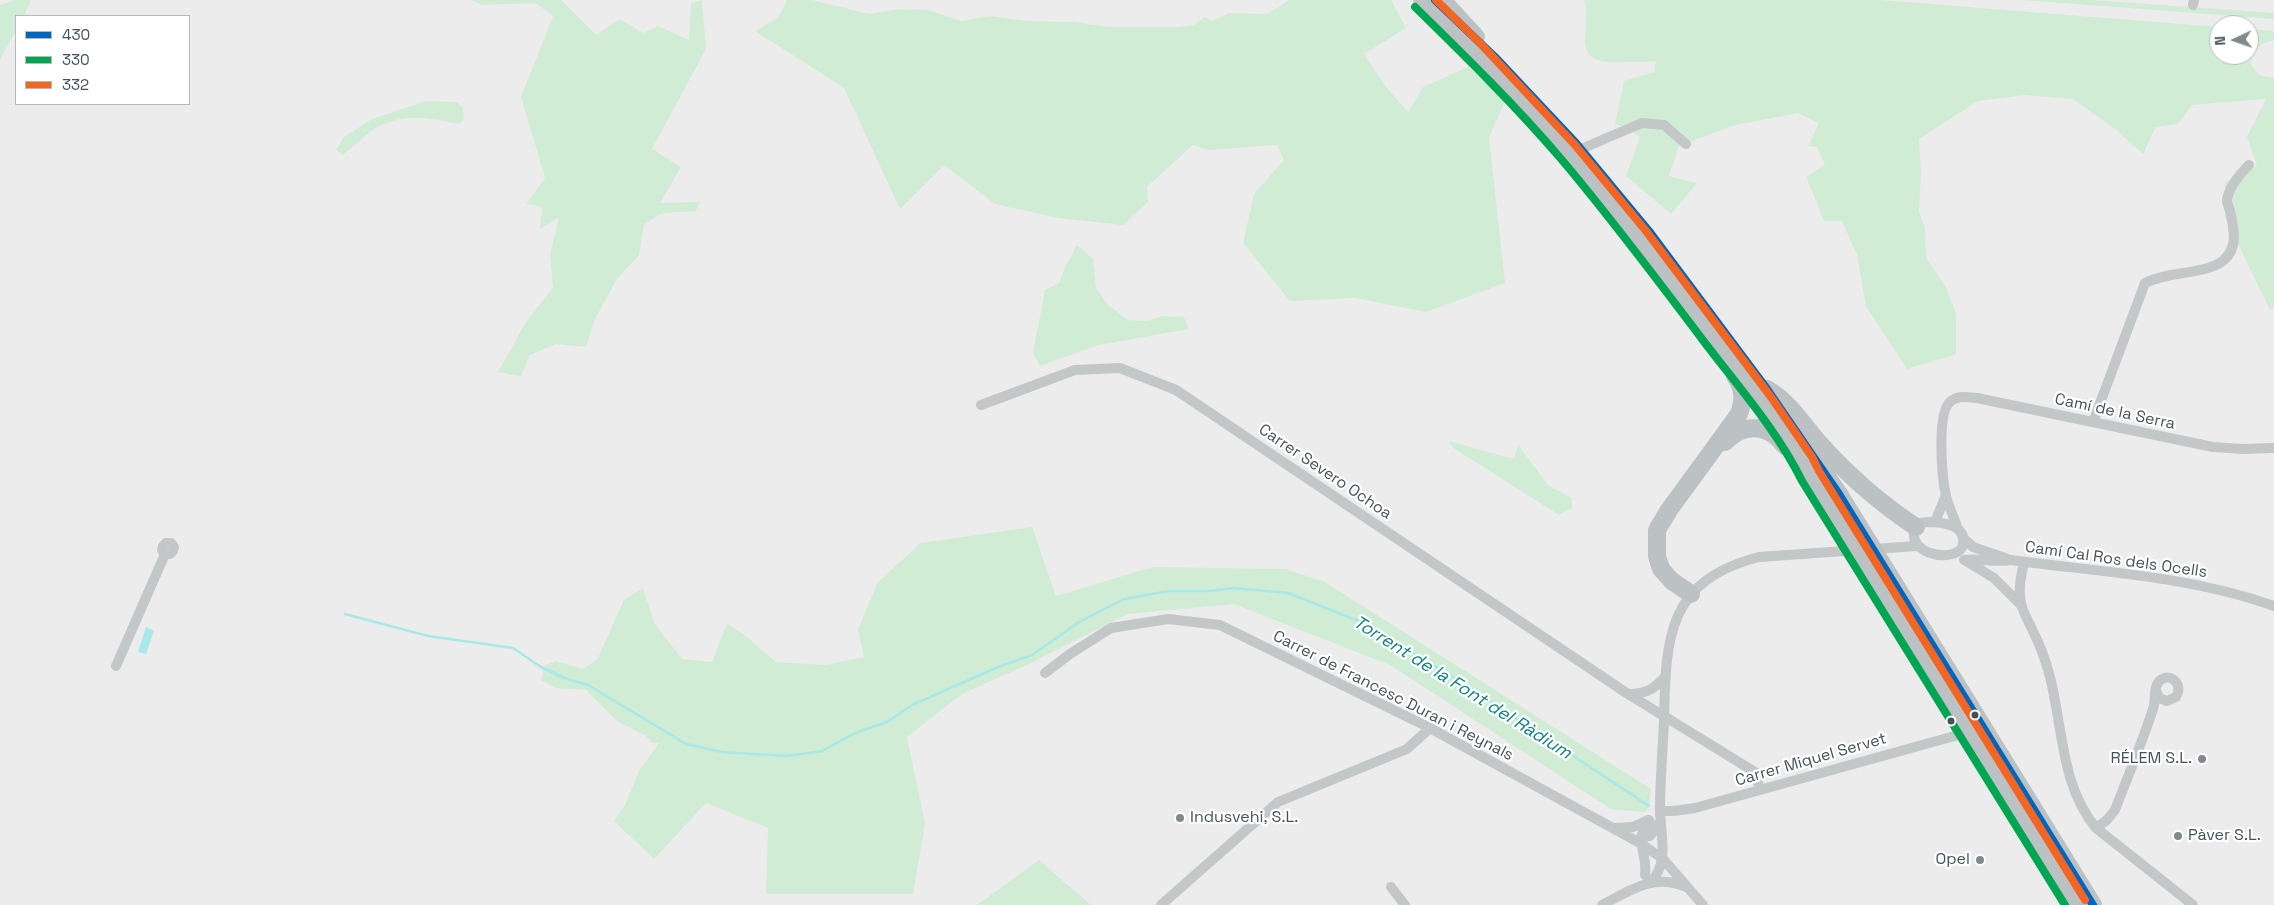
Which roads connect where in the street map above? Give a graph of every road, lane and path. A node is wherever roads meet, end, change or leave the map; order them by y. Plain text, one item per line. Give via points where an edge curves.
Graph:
1 (1422, 0) edge
2 (1435, 0) edge
3 (1442, 0) edge
4 (1470, 31) junction
5 (1686, 144) dead end
6 (1581, 150) junction
7 (2249, 165) dead end
8 (1705, 324) junction
9 (1767, 389) junction
10 (982, 405) dead end
11 (2093, 422) junction
12 (1716, 448) junction
13 (2274, 448) edge
14 (1810, 476) junction
15 (1946, 495) junction
16 (1935, 522) junction
17 (1916, 527) junction
18 (1958, 529) junction
19 (1963, 538) junction
20 (1917, 546) junction
21 (165, 554) dead end
22 (1960, 557) junction
23 (2011, 560) junction
24 (2024, 562) junction
25 (1691, 594) junction
26 (2021, 605) junction
27 (2274, 606) edge
28 (116, 666) dead end
29 (1046, 673) dead end
30 (1664, 678) junction
31 (2156, 690) junction
32 (1628, 694) junction
33 (2167, 701) junction
34 (2153, 708) junction
35 (1664, 716) junction
36 (1430, 728) junction
37 (1969, 732) junction
38 (1760, 790) junction
39 (1661, 815) junction
40 (1649, 820) junction
41 (1612, 828) junction
42 (2096, 828) junction
43 (1638, 841) junction
44 (1663, 859) junction
45 (2065, 860) junction
46 (1648, 878) junction
47 (1390, 887) dead end
48 (1690, 889) junction
49 (1161, 905) edge
50 (1405, 905) edge
51 (1602, 905) edge
52 (1703, 905) edge
53 (2077, 905) edge
54 (2093, 905) edge
55 (2100, 905) edge
56 (2194, 905) edge

1 - 8 highway via 1568,152
2 - 4 highway
3 - 4 highway
4 - 6 highway
5 - 6 street via 1664,125 1642,123
6 - 9 highway via 1648,231
7 - 11 street via 2237,176 2227,200 2235,231 2231,253 2217,265 2160,276 2145,283
8 - 12 highway via 1739,383 1743,398 1740,414
8 - 14 highway via 1763,403
9 - 17 highway via 1780,397 1844,469
9 - 45 highway via 1838,494
10 - 32 street, Carrer Severo Ochoa via 1075,370 1120,368 1176,390
11 - 13 street, Camí de la Serra via 2214,447
11 - 15 street, Camí de la Serra via 1967,396 1951,400 1943,416
12 - 14 highway via 1744,429 1765,430 1774,433 1798,466
12 - 25 highway via 1657,530 1657,556 1662,569 1672,581
14 - 37 highway
15 - 16 street
15 - 18 street
16 - 17 street via 1921,523
16 - 18 street
17 - 20 street via 1913,536
18 - 19 street
19 - 22 street
19 - 23 street, Camí Cal Ros dels Ocells via 1974,547
20 - 22 street, Camí Cal Ros dels Ocells via 1923,551
20 - 25 street via 1776,555 1736,563 1709,578
21 - 28 street
22 - 23 street, Camí Cal Ros dels Ocells via 2001,562
22 - 26 street via 1994,578
23 - 24 street, Camí Cal Ros dels Ocells
24 - 26 street via 2019,583
24 - 27 street, Camí Cal Ros dels Ocells via 2163,579
25 - 30 street via 1673,628
26 - 42 street via 2050,676 2076,797
29 - 36 street, Carrer de Francesc Duran i Reynals via 1111,628 1168,620 1220,625
30 - 32 street via 1646,693
30 - 35 street
31 - 33 street via 2159,698
31 - 33 street via 2158,682 2165,678 2177,682 2178,693
31 - 34 street
32 - 35 street, Carrer Severo Ochoa
33 - 34 street
34 - 42 street via 2115,810
35 - 38 street, Carrer Severo Ochoa via 1755,772
35 - 39 street
36 - 41 street, Carrer de Francesc Duran i Reynals
36 - 49 street via 1407,749 1278,802
37 - 38 street, Carrer Miquel Servet
37 - 53 highway
38 - 39 street, Carrer Miquel Servet
39 - 40 street
39 - 43 street via 1650,836
39 - 44 street
40 - 41 street
40 - 43 street
41 - 43 street, Carrer de Francesc Duran i Reynals
42 - 56 street
43 - 44 street, Carrer de Francesc Duran i Reynals
43 - 46 street
44 - 46 street
44 - 48 street, Carrer de Francesc Duran i Reynals
45 - 54 highway
45 - 55 highway
46 - 48 street
46 - 51 street
47 - 50 street
48 - 52 street, Carrer de Francesc Duran i Reynals

